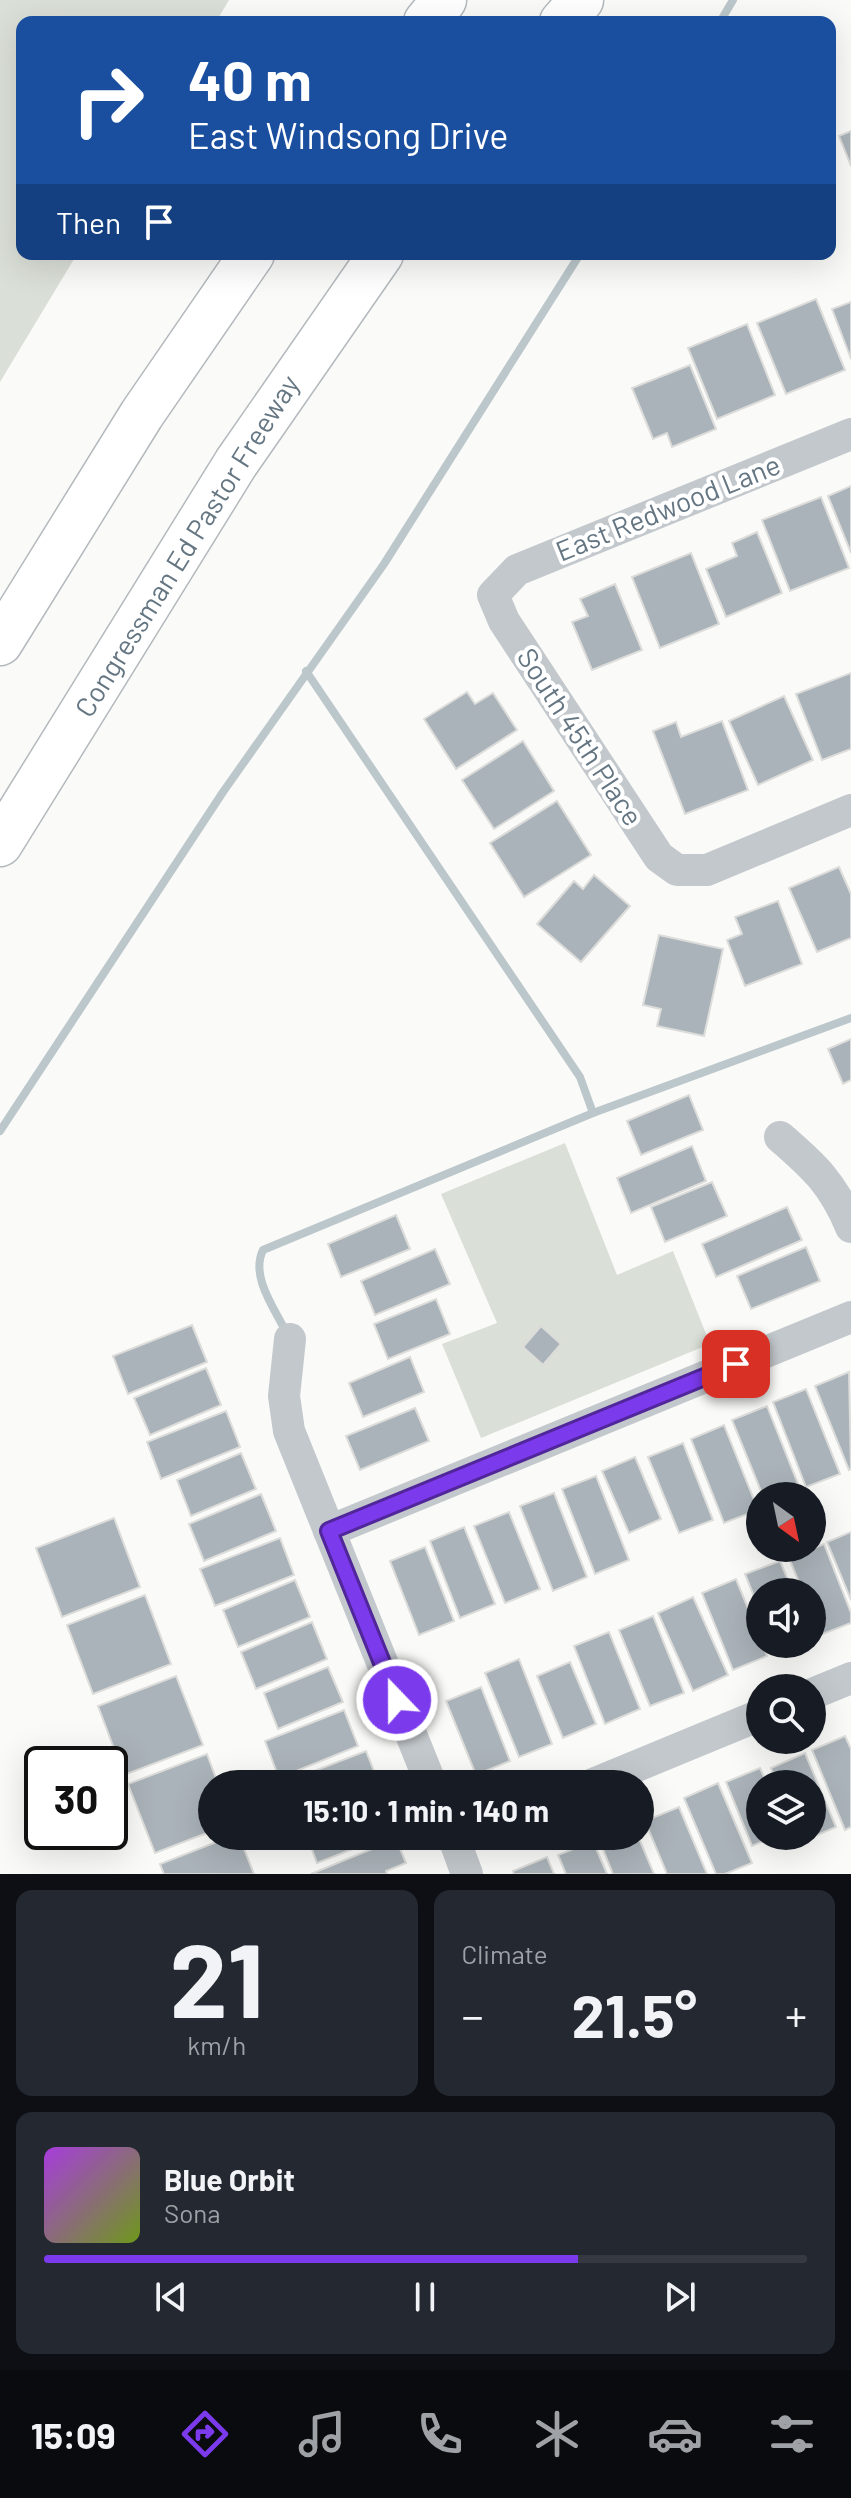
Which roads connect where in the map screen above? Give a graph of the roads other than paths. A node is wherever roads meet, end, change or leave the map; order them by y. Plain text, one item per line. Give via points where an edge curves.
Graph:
1 (444, 0) edge
2 (581, 0) edge
3 (431, 16) edge
4 (567, 16) edge
5 (248, 260) edge
6 (377, 260) edge
7 (851, 434) edge
8 (493, 595) joint
9 (0, 643) edge
10 (851, 810) edge
11 (0, 844) edge
12 (780, 1137) dead end
13 (851, 1227) edge
14 (851, 1317) edge
15 (290, 1339) dead end
16 (329, 1531) junction
17 (851, 1678) edge
18 (826, 1688) edge
19 (746, 1721) edge
20 (425, 1770) edge
21 (627, 1770) edge
22 (461, 1850) edge
23 (467, 1874) edge

1 - 3 highway
2 - 4 highway
5 - 9 highway via 142,414
6 - 11 highway, Congressman Ed Pastor Freeway via 236,463
7 - 8 street, East Redwood Lane via 517,570
8 - 10 street, South 45th Place via 504,621 659,857 677,870 707,870
12 - 13 street via 818,1169
14 - 16 street
15 - 16 street via 284,1396 289,1431
16 - 20 street
17 - 18 street
19 - 21 street
22 - 23 street

